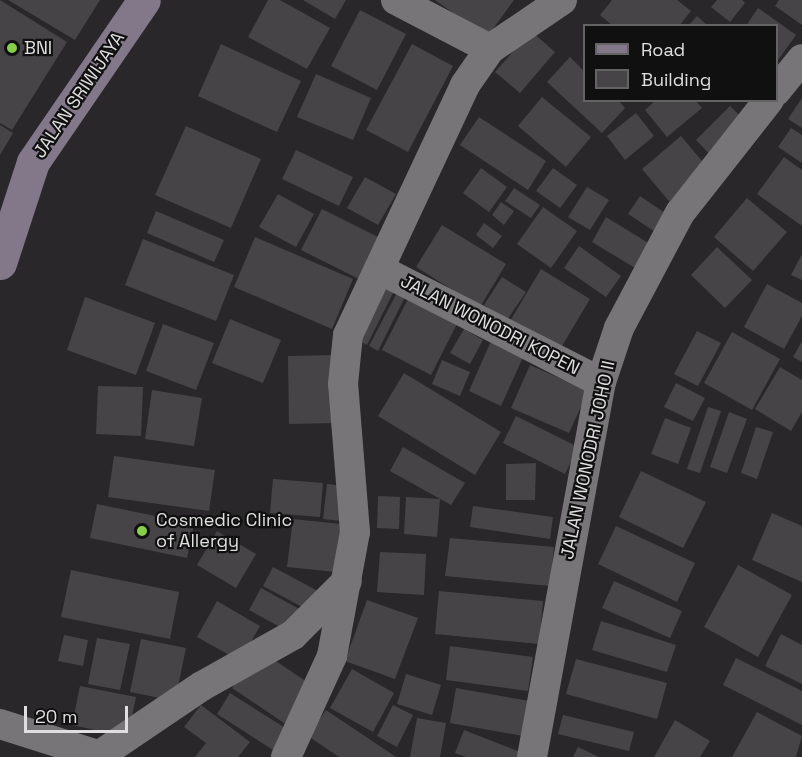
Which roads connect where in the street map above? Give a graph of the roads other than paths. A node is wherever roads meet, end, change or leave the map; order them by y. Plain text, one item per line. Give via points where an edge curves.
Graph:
1 (143, 0) edge
2 (396, 0) edge
3 (562, 0) edge
4 (490, 49) junction
5 (802, 59) edge
6 (778, 90) edge
7 (767, 102) edge
8 (0, 263) edge
9 (379, 269) junction
10 (601, 382) junction
11 (347, 581) junction
12 (0, 724) edge
13 (102, 756) edge
14 (286, 757) edge
15 (532, 757) edge

1 - 8 main road, JALAN SRIWIJAYA via 33,162
2 - 4 street
3 - 4 street, JALAN WONODRI KOPEN
4 - 9 street, JALAN WONODRI KOPEN via 465,86
5 - 6 street
7 - 10 street, JALAN WONODRI JOHO II via 680,213 619,328
9 - 10 street, JALAN WONODRI KOPEN
9 - 11 street, JALAN WONODRI KOPEN via 348,335 343,384 355,532
10 - 15 street, JALAN WONODRI JOHO II
11 - 13 street via 292,635 202,686
11 - 14 street, JALAN WONODRI KOPEN via 332,656
12 - 13 street

